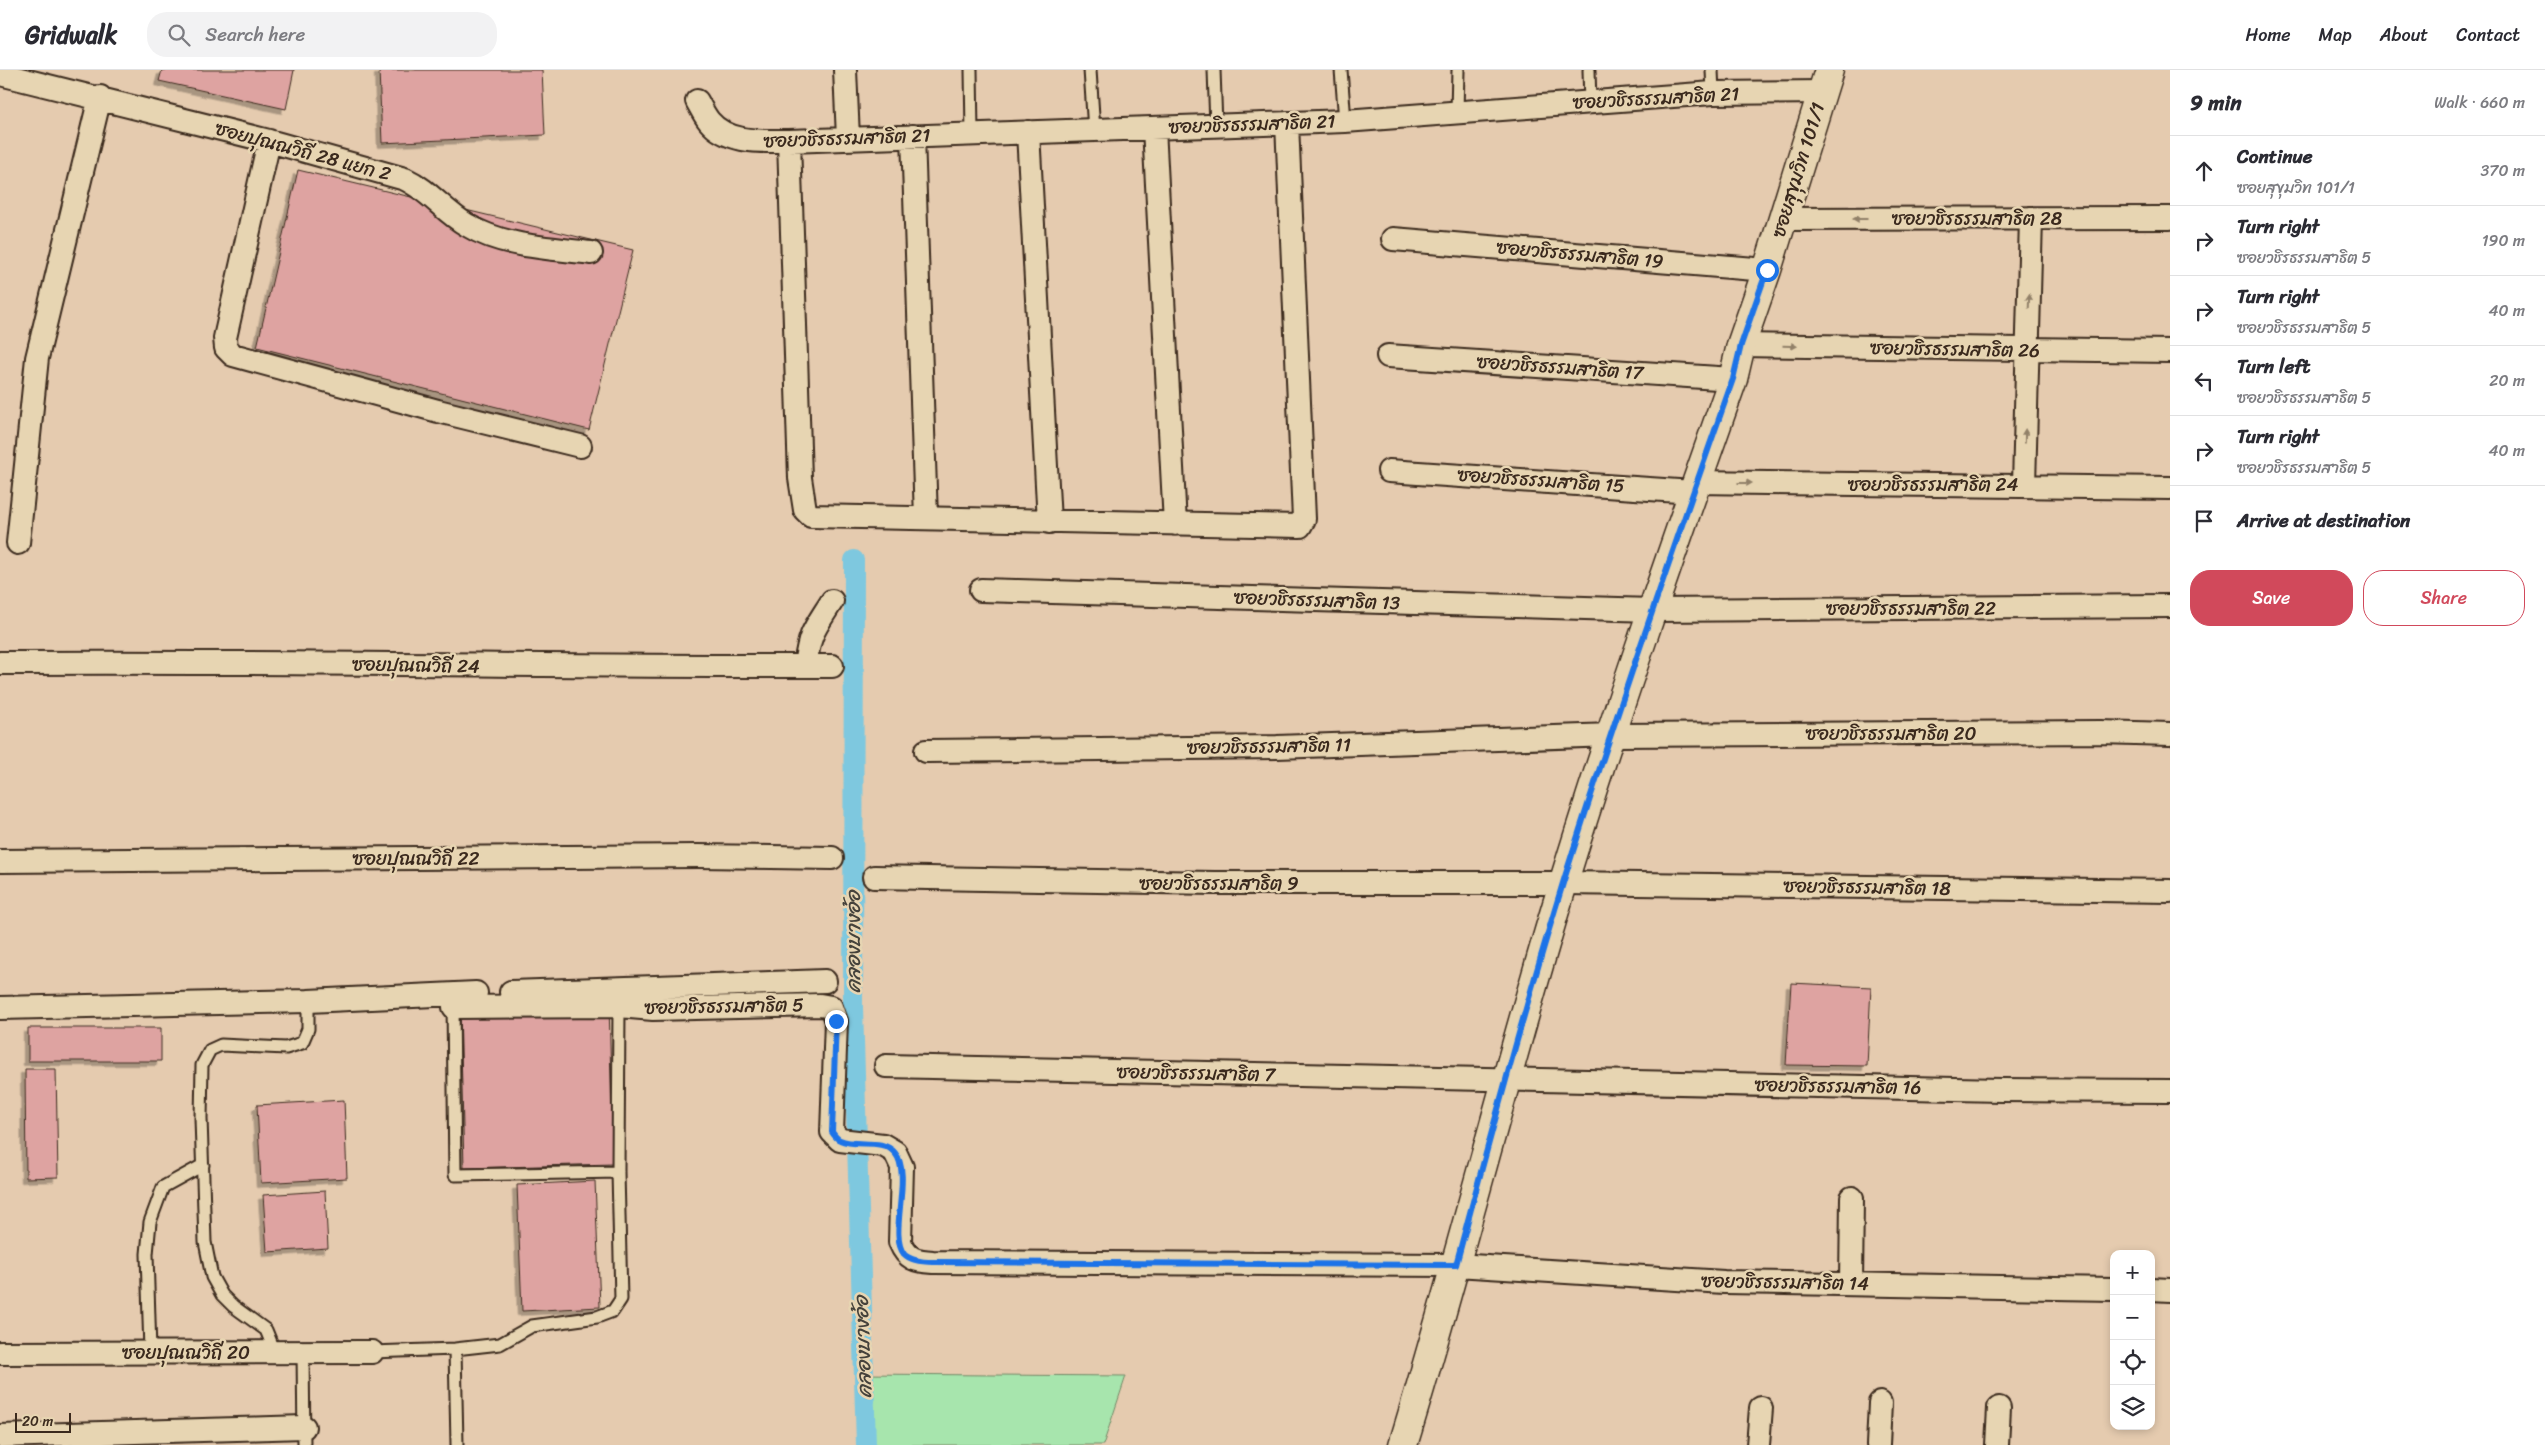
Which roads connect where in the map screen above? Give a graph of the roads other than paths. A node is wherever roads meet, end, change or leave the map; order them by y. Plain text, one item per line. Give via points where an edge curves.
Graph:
1 (846, 70) edge
2 (971, 70) edge
3 (1090, 70) edge
4 (1214, 70) edge
5 (1341, 70) edge
6 (1458, 70) edge
7 (1589, 70) edge
8 (1712, 70) edge
9 (0, 74) edge
10 (1826, 81) edge
11 (1713, 93) junction
12 (100, 97) junction
13 (696, 101) dead end
14 (1590, 102) junction
15 (1457, 112) junction
16 (1345, 121) junction
17 (1287, 123) junction
18 (1216, 126) junction
19 (1154, 128) junction
20 (1094, 130) junction
21 (1028, 132) junction
22 (972, 134) junction
23 (913, 136) junction
24 (848, 138) junction
25 (269, 141) junction
26 (789, 141) junction
27 (2031, 218) junction
28 (2170, 218) edge
29 (1783, 219) junction
30 (1393, 239) dead end
31 (591, 253) dead end
32 (1767, 270) junction
33 (1741, 345) junction
34 (2027, 350) junction
35 (2170, 351) edge
36 (1388, 356) dead end
37 (1733, 379) junction
38 (580, 446) dead end
39 (1389, 471) dead end
40 (2024, 485) junction
41 (1695, 487) junction
42 (2170, 488) edge
43 (926, 518) junction
44 (1049, 522) junction
45 (1176, 524) junction
46 (18, 543) dead end
47 (981, 590) dead end
48 (832, 601) dead end
49 (2170, 606) edge
50 (1652, 610) junction
51 (0, 663) edge
52 (806, 666) junction
53 (832, 666) dead end
54 (2170, 734) edge
55 (1612, 735) junction
56 (926, 751) dead end
57 (832, 858) dead end
58 (0, 861) edge
59 (874, 877) dead end
60 (1564, 883) junction
61 (2170, 891) edge
62 (825, 981) dead end
63 (308, 1000) junction
64 (451, 1000) junction
65 (619, 1006) junction
66 (0, 1008) edge
67 (886, 1066) dead end
68 (1506, 1079) junction
69 (2170, 1091) edge
70 (203, 1165) junction
71 (618, 1172) junction
72 (1852, 1198) dead end
73 (1456, 1265) junction
74 (1851, 1284) junction
75 (2110, 1289) edge
76 (2155, 1289) edge
77 (2170, 1290) edge
78 (455, 1349) junction
79 (150, 1351) junction
80 (275, 1352) junction
81 (303, 1352) junction
82 (372, 1352) joint
83 (0, 1353) edge
84 (1880, 1403) dead end
85 (1761, 1408) dead end
86 (1999, 1408) dead end
87 (0, 1436) edge
88 (304, 1436) edge
89 (457, 1445) edge
90 (1403, 1445) edge
91 (1758, 1445) edge
92 (1878, 1445) edge
93 (1997, 1445) edge

1 - 24 street
2 - 22 lane
3 - 20 lane
4 - 18 lane
5 - 16 lane
6 - 15 lane
7 - 14 lane
8 - 11 lane
9 - 12 street, ซอยปุณณวิถี 28 แยก 2
10 - 11 street, ซอยวชิรธรรมสาธิต 21
10 - 29 street, ซอยสุขุมวิท 101/1
11 - 14 street, ซอยวชิรธรรมสาธิต 21
12 - 25 street, ซอยปุณณวิถี 28 แยก 2
12 - 46 street via 37,358
13 - 26 street, ซอยวชิรธรรมสาธิต 21 via 710,122 725,133 757,141
14 - 15 street, ซอยวชิรธรรมสาธิต 21
15 - 16 street, ซอยวชิรธรรมสาธิต 21
16 - 17 street, ซอยวชิรธรรมสาธิต 21
17 - 18 street, ซอยวชิรธรรมสาธิต 21
17 - 45 street via 1304,519 1300,526
18 - 19 street, ซอยวชิรธรรมสาธิต 21
19 - 20 street, ซอยวชิรธรรมสาธิต 21
19 - 45 street
20 - 21 street, ซอยวชิรธรรมสาธิต 21
21 - 22 street, ซอยวชิรธรรมสาธิต 21
21 - 44 street
22 - 23 street, ซอยวชิรธรรมสาธิต 21
23 - 24 street, ซอยวชิรธรรมสาธิต 21
23 - 43 street
24 - 26 street, ซอยวชิรธรรมสาธิต 21
25 - 31 street, ซอยปุณณวิถี 28 แยก 2 via 405,179 420,186 468,226 497,238
25 - 38 street via 225,338 226,348 233,355
26 - 43 street via 800,478 805,510 811,516 822,517
27 - 28 street, ซอยวชิรธรรมสาธิต 28
27 -> 29 street, ซอยวชิรธรรมสาธิต 28
34 -> 27 street
29 - 32 street, ซอยสุขุมวิท 101/1
30 - 32 street, ซอยวชิรธรรมสาธิต 19
32 - 33 street, ซอยสุขุมวิท 101/1
33 -> 34 street, ซอยวชิรธรรมสาธิต 26
33 - 37 street, ซอยสุขุมวิท 101/1
34 - 35 street, ซอยวชิรธรรมสาธิต 26
40 -> 34 street
36 - 37 street, ซอยวชิรธรรมสาธิต 17
37 - 41 street, ซอยสุขุมวิท 101/1
39 - 41 street, ซอยวชิรธรรมสาธิต 15
41 -> 40 street, ซอยวชิรธรรมสาธิต 24
40 - 42 street, ซอยวชิรธรรมสาธิต 24
41 - 50 street, ซอยสุขุมวิท 101/1
43 - 44 street
44 - 45 street
47 - 50 street, ซอยวชิรธรรมสาธิต 13
48 - 52 street via 813,628
49 - 50 street, ซอยวชิรธรรมสาธิต 22
50 - 55 street, ซอยสุขุมวิท 101/1
51 - 52 street, ซอยปุณณวิถี 24
52 - 53 street, ซอยปุณณวิถี 24
54 - 55 street, ซอยวชิรธรรมสาธิต 20
55 - 56 street, ซอยวชิรธรรมสาธิต 11 via 1278,747
55 - 60 street, ซอยสุขุมวิท 101/1
57 - 58 street, ซอยปุณณวิถี 22 via 688,856
59 - 60 street, ซอยวชิรธรรมสาธิต 9 via 1214,883
60 - 61 street, ซอยวชิรธรรมสาธิต 18
60 - 68 street, ซอยสุขุมวิท 101/1
62 - 64 street
63 - 64 street
63 - 66 street
63 - 70 lane via 308,1029 302,1043 286,1048 221,1045 210,1050 202,1066
64 - 65 street, ซอยวชิรธรรมสาธิต 5
64 - 71 lane via 455,1175
65 - 71 lane
65 - 73 street, ซอยวชิรธรรมสาธิต 5 via 653,1009 820,1005 831,1008 836,1021 832,1132 840,1140 883,1145 895,1152 902,1167 900,1242 904,1254 915,1260
67 - 68 street, ซอยวชิรธรรมสาธิต 7
68 - 69 street, ซอยวชิรธรรมสาธิต 16
68 - 73 street, ซอยสุขุมวิท 101/1
70 - 79 lane via 163,1187 150,1222 147,1254
70 - 80 lane via 205,1242 212,1277 233,1306 266,1330
71 - 78 lane via 621,1299 613,1311 596,1317 532,1326 500,1344
72 - 74 street
73 - 74 street, ซอยวชิรธรรมสาธิต 14 via 1724,1282
73 - 90 street, ซอยสุขุมวิท 101/1
74 - 75 street, ซอยวชิรธรรมสาธิต 14
76 - 77 street
78 - 82 lane
78 - 89 lane
79 - 80 street, ซอยปุณณวิถี 20
79 - 83 street, ซอยปุณณวิถี 20
80 - 81 street, ซอยปุณณวิถี 20
81 - 82 street, ซอยปุณณวิถี 20
81 - 88 lane
84 - 92 street
85 - 91 street
86 - 93 street
87 - 88 street

